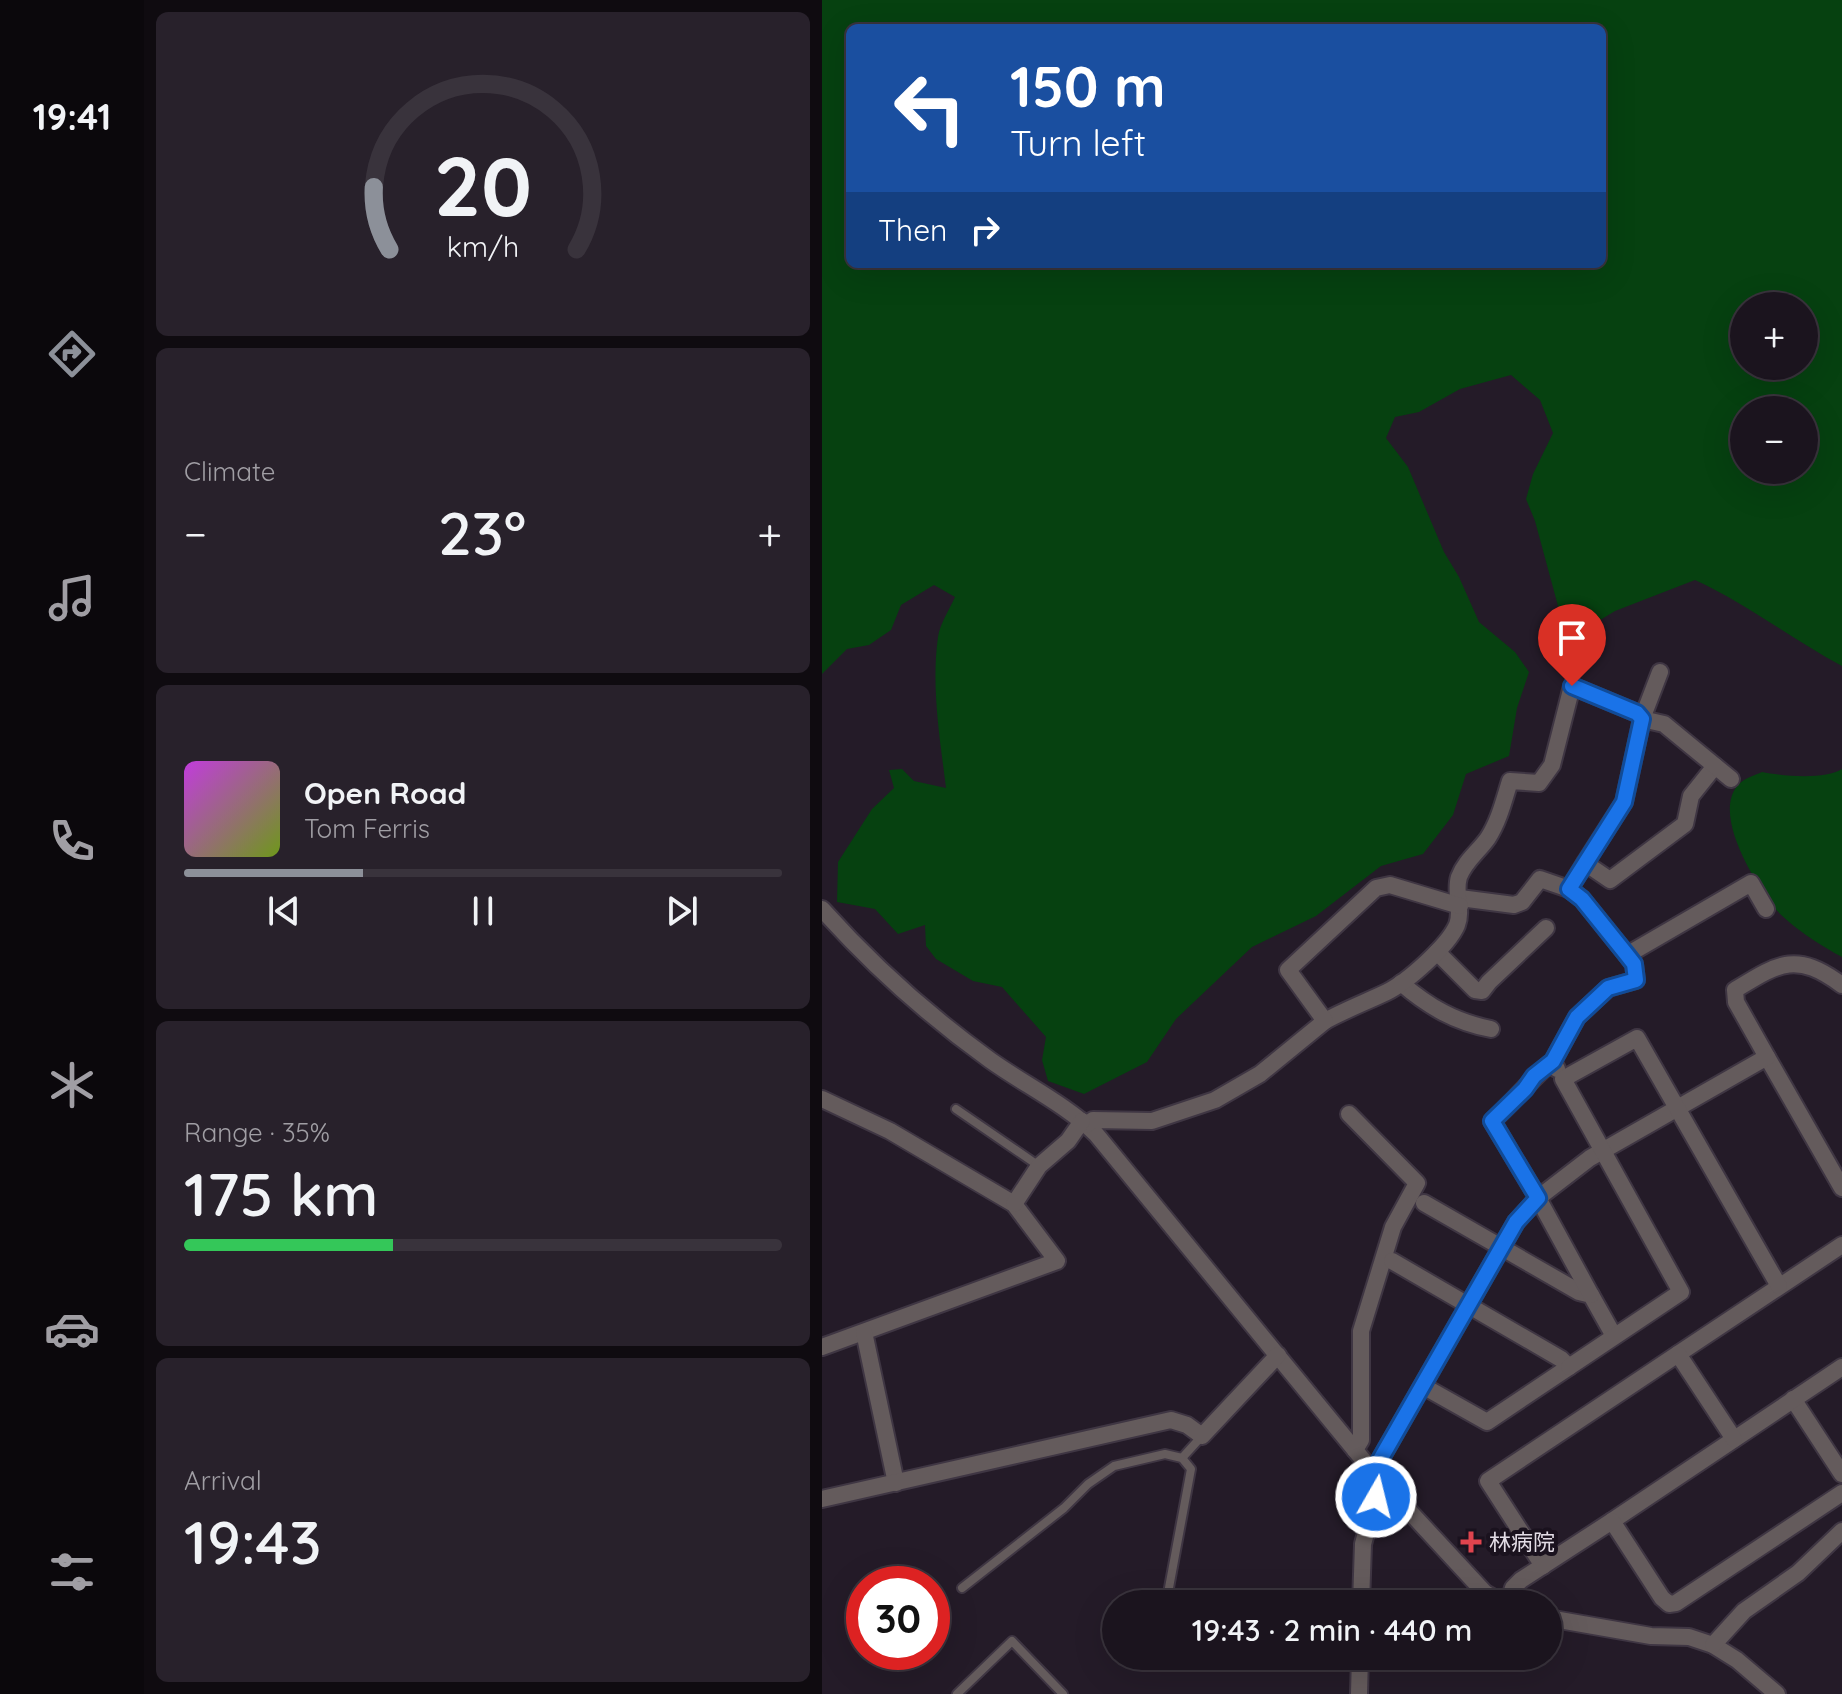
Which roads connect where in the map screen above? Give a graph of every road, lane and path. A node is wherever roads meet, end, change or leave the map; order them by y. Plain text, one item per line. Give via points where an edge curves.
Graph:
1 (1660, 672) dead end
2 (1642, 719) junction
3 (1715, 766) junction
4 (1731, 779) dead end
5 (1585, 863) junction
6 (1569, 889) junction
7 (1460, 902) junction
8 (822, 909) edge
9 (1766, 909) dead end
10 (1546, 928) dead end
11 (1437, 952) junction
12 (1627, 955) junction
13 (1401, 983) junction
14 (1842, 985) edge
15 (1325, 1021) junction
16 (1491, 1029) dead end
17 (1767, 1057) junction
18 (1553, 1061) junction
19 (1563, 1079) junction
20 (822, 1099) edge
21 (956, 1109) dead end
22 (1676, 1110) junction
23 (1349, 1114) dead end
24 (1084, 1123) junction
25 (1603, 1152) junction
26 (1039, 1166) junction
27 (1842, 1188) edge
28 (1538, 1198) junction
29 (1424, 1203) dead end
30 (1014, 1204) junction
31 (1842, 1245) edge
32 (1501, 1247) junction
33 (1392, 1261) dead end
34 (1779, 1286) junction
35 (1591, 1295) junction
36 (1468, 1305) junction
37 (864, 1332) junction
38 (1614, 1336) junction
39 (822, 1347) edge
40 (1678, 1354) junction
41 (1278, 1355) junction
42 (1569, 1367) junction
43 (1842, 1367) edge
44 (1423, 1386) junction
45 (1793, 1399) junction
46 (1202, 1436) junction
47 (1734, 1439) junction
48 (1355, 1450) junction
49 (1182, 1458) junction
50 (1373, 1472) junction
51 (1842, 1474) edge
52 (896, 1483) junction
53 (1842, 1493) edge
54 (822, 1499) edge
55 (1612, 1521) junction
56 (1842, 1531) edge
57 (1543, 1566) junction
58 (962, 1588) dead end
59 (1169, 1590) edge
60 (1361, 1590) edge
61 (1482, 1590) edge
62 (1512, 1590) edge
63 (1562, 1620) edge
64 (1713, 1645) junction
65 (1360, 1670) edge
66 (957, 1694) edge
67 (1063, 1694) edge
68 (1359, 1694) edge
69 (1777, 1694) edge

1 - 2 street
2 - 3 street via 1664,724
2 - 5 street via 1624,802
2 - 7 street via 1572,686 1552,765 1539,783 1510,781 1487,838 1459,878
3 - 4 street
3 - 5 street via 1691,796 1685,824 1610,880
5 - 6 street
6 - 7 street via 1540,879 1514,905
6 - 12 street
7 - 11 street via 1456,926
7 - 15 street via 1390,885 1376,888 1288,970
8 - 24 street via 870,961 956,1034
9 - 12 street via 1751,883
10 - 11 street via 1482,991
11 - 13 street
12 - 18 street via 1636,980 1608,988 1577,1017
13 - 15 street
13 - 16 street via 1464,1024
14 - 17 street via 1816,970 1787,963 1735,990 1736,1002
15 - 24 street via 1260,1074 1215,1100 1152,1121
17 - 22 street
17 - 27 street
18 - 19 street
18 - 28 street via 1492,1121
19 - 22 street via 1637,1038
19 - 25 street
20 - 30 street via 890,1131
21 - 26 lane
22 - 25 street
22 - 34 street
23 - 48 street via 1417,1183 1393,1227 1361,1331 1361,1440
24 - 26 street
24 - 41 street
25 - 28 street
25 - 38 street via 1681,1292
26 - 30 street
28 - 32 street
28 - 35 street
29 - 32 street
30 - 37 street via 1057,1261
31 - 34 street
32 - 35 street
32 - 36 street
33 - 36 street
34 - 40 street
35 - 38 street
36 - 42 street
36 - 44 street
37 - 39 street
37 - 52 street
38 - 42 street
40 - 47 street
40 - 57 street via 1488,1481
41 - 46 street
41 - 48 street
42 - 44 street via 1487,1422
43 - 45 street
44 - 50 street
45 - 47 street
45 - 51 street
46 - 49 lane
46 - 52 street via 1171,1420
47 - 55 street
48 - 50 street
49 - 58 lane via 1165,1454 1114,1466
49 - 59 lane via 1191,1469
50 - 60 street via 1376,1497 1363,1544
50 - 61 street
52 - 54 street
53 - 55 street via 1669,1604
55 - 57 street
56 - 64 street via 1798,1573 1744,1611
57 - 62 street
63 - 64 street via 1689,1637
64 - 69 street
65 - 68 street
66 - 67 lane via 1012,1641

